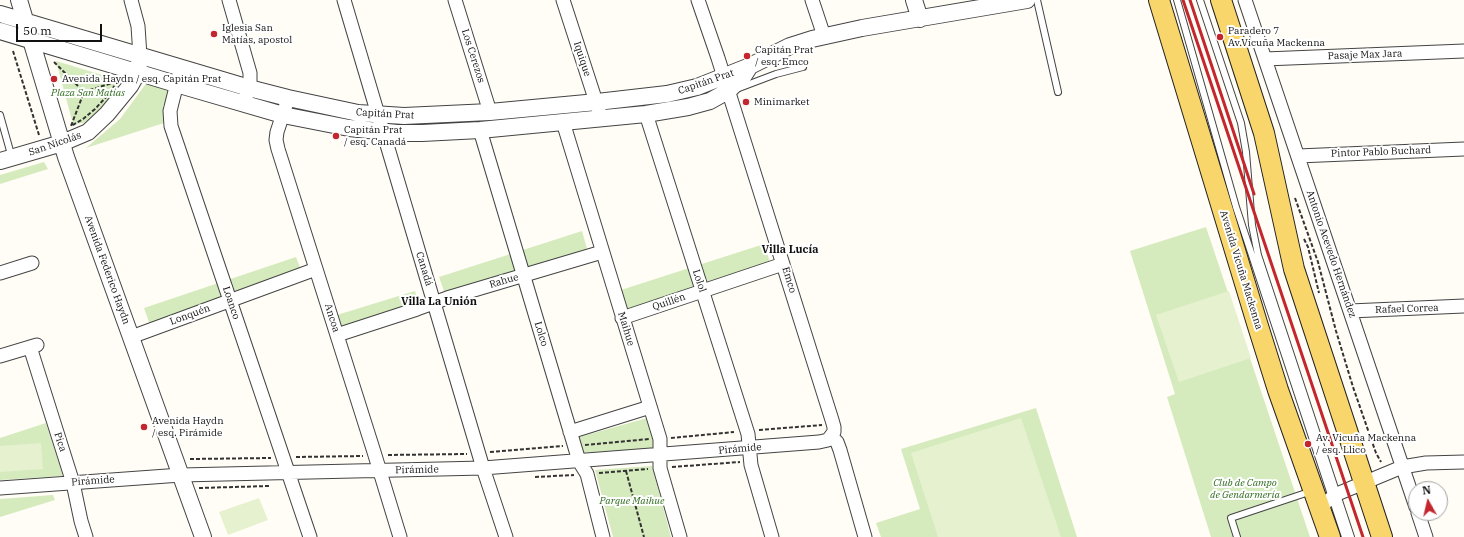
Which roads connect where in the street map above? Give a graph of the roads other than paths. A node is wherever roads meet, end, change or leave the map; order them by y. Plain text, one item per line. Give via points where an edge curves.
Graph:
1 (19, 0) edge
2 (131, 0) edge
3 (229, 0) edge
4 (344, 0) edge
5 (455, 0) edge
6 (563, 0) edge
7 (698, 0) edge
8 (812, 0) edge
9 (914, 0) edge
10 (1027, 0) edge
11 (1037, 0) edge
12 (1159, 0) edge
13 (1177, 0) edge
14 (1200, 0) edge
15 (1221, 0) edge
16 (1245, 0) edge
17 (0, 14) edge
18 (920, 19) junction
19 (26, 22) junction
20 (0, 31) edge
21 (824, 36) junction
22 (32, 41) junction
23 (1464, 51) edge
24 (140, 56) junction
25 (1265, 59) junction
26 (803, 67) dead end
27 (181, 68) junction
28 (138, 72) junction
29 (176, 84) junction
30 (726, 84) junction
31 (249, 88) junction
32 (1058, 92) dead end
33 (288, 98) junction
34 (597, 102) junction
35 (244, 104) junction
36 (490, 112) junction
37 (646, 114) junction
38 (0, 115) edge
39 (283, 115) junction
40 (378, 116) junction
41 (602, 118) junction
42 (563, 122) junction
43 (480, 130) junction
44 (383, 132) junction
45 (62, 143) junction
46 (1464, 149) edge
47 (1298, 156) junction
48 (6, 160) edge
49 (602, 252) junction
50 (32, 263) dead end
51 (784, 264) junction
52 (316, 269) junction
53 (0, 273) edge
54 (524, 276) junction
55 (702, 291) junction
56 (230, 300) junction
57 (434, 303) junction
58 (1464, 306) edge
59 (1350, 312) junction
60 (622, 318) junction
61 (337, 334) junction
62 (131, 337) junction
63 (0, 356) edge
64 (650, 407) junction
65 (828, 430) junction
66 (570, 432) junction
67 (749, 448) junction
68 (660, 455) junction
69 (579, 461) junction
70 (1464, 462) edge
71 (1402, 467) junction
72 (483, 468) junction
73 (380, 470) junction
74 (288, 472) junction
75 (181, 475) junction
76 (73, 483) junction
77 (1364, 483) junction
78 (1408, 484) edge
79 (0, 488) edge
80 (1313, 491) junction
81 (1330, 500) junction
82 (1421, 521) edge
83 (86, 537) edge
84 (203, 537) edge
85 (310, 537) edge
86 (400, 537) edge
87 (506, 537) edge
88 (603, 537) edge
89 (680, 537) edge
90 (772, 537) edge
91 (864, 537) edge
92 (1237, 537) edge
93 (1330, 537) edge
94 (1345, 537) edge
95 (1351, 537) edge
96 (1382, 537) edge
97 (1426, 537) edge

1 - 19 street, Avenida Federico Haydn
2 - 24 street via 138,26
3 - 31 street via 250,73
4 - 40 street, Canadá
5 - 36 street, Los Cerezos
6 - 34 street, Iquique
7 - 30 street, Emco
8 - 21 street
9 - 18 street
10 - 18 street, Capitán Prat
11 - 32 lane
12 - 80 main road, Avenida Vicuña Mackenna via 1260,331
13 - 81 lane via 1236,207
14 - 81 lane via 1243,131 1252,225 1258,255
15 - 77 main road via 1264,133 1294,269
16 - 25 street, Antonio Acevedo Hernández
17 - 19 street, Capitán Prat
18 - 21 street, Capitán Prat
19 - 22 street, Avenida Federico Haydn
19 - 24 street, Capitán Prat
20 - 22 street, Capitán Prat
21 - 30 street, Capitán Prat via 790,46 750,66 743,77
22 - 28 street, Capitán Prat
22 - 45 street, Avenida Federico Haydn
23 - 25 street, Pasaje Max Jara
24 - 27 street, Capitán Prat
24 - 28 street, San Nicolás
25 - 47 street, Antonio Acevedo Hernández
26 - 30 lane, Capitán Prat
27 - 29 street, Loanco
27 - 31 street, Capitán Prat
28 - 29 street, Capitán Prat
28 - 45 street, San Nicolás via 130,86 97,124 88,132
29 - 35 street, Capitán Prat
29 - 56 street, Loanco via 170,122
30 - 34 street, Capitán Prat
30 - 37 street, Capitán Prat via 718,98
30 - 51 street, Emco
31 - 33 street, Capitán Prat
31 - 35 street
33 - 39 street, Ancoa
33 - 40 street, Capitán Prat
34 - 36 street, Capitán Prat
34 - 41 street, Iquique
35 - 39 street, Capitán Prat
36 - 40 street, Capitán Prat
37 - 41 street, Capitán Prat
37 - 55 street, Lolol
38 - 48 lane
39 - 44 street, Capitán Prat
39 - 52 street, Ancoa via 277,132 277,144
40 - 44 street, Canadá
41 - 42 street, Capitán Prat
42 - 43 street, Capitán Prat
42 - 49 street, Maihue
43 - 44 street, Capitán Prat
43 - 54 street, Lolco
44 - 57 street, Canadá
45 - 48 street, San Nicolás
45 - 62 street, Avenida Federico Haydn
46 - 47 street, Pintor Pablo Buchard
47 - 59 street, Antonio Acevedo Hernández
49 - 54 street, Rahue
49 - 60 street, Maihue
50 - 53 street
51 - 55 street, Quillén
51 - 65 street, Emco via 834,426
52 - 56 street, Lonquén
52 - 61 street, Ancoa
54 - 57 street, Rahue
54 - 66 street, Lolco
55 - 60 street, Quillén
55 - 67 street, Lolol via 747,431
56 - 62 street, Lonquén
56 - 74 street, Loanco
57 - 61 street, Rahue
57 - 72 street, Canadá
58 - 59 street, Rafael Correa
59 - 71 street, Antonio Acevedo Hernández
60 - 64 street, Maihue
61 - 73 street, Ancoa
62 - 75 street, Avenida Federico Haydn
63 - 76 street, Pica via 34,346
64 - 66 street
64 - 68 street, Maihue via 660,438
65 - 67 street, Pirámide via 824,442
65 - 91 street via 840,450
66 - 69 street, Lolco
67 - 68 street, Pirámide
67 - 90 street, Lolol via 751,465
68 - 69 street, Pirámide
68 - 89 street, Maihue via 660,468
69 - 72 street, Pirámide
69 - 88 street, Lolco via 587,474
70 - 71 street via 1426,463
71 - 77 street
71 - 78 street, Antonio Acevedo Hernández
72 - 73 street, Pirámide
72 - 87 street, Canadá
73 - 74 street, Pirámide
73 - 86 street, Ancoa
74 - 75 street, Pirámide
74 - 85 street, Loanco
75 - 76 street, Pirámide
75 - 84 street, Avenida Federico Haydn
76 - 79 street, Pirámide
76 - 83 street, Pica
77 - 81 street
77 - 96 main road
80 - 81 main road, Avenida Vicuña Mackenna
80 - 92 lane via 1231,518
81 - 93 main road, Avenida Vicuña Mackenna
81 - 94 lane
81 - 95 lane
82 - 97 street

